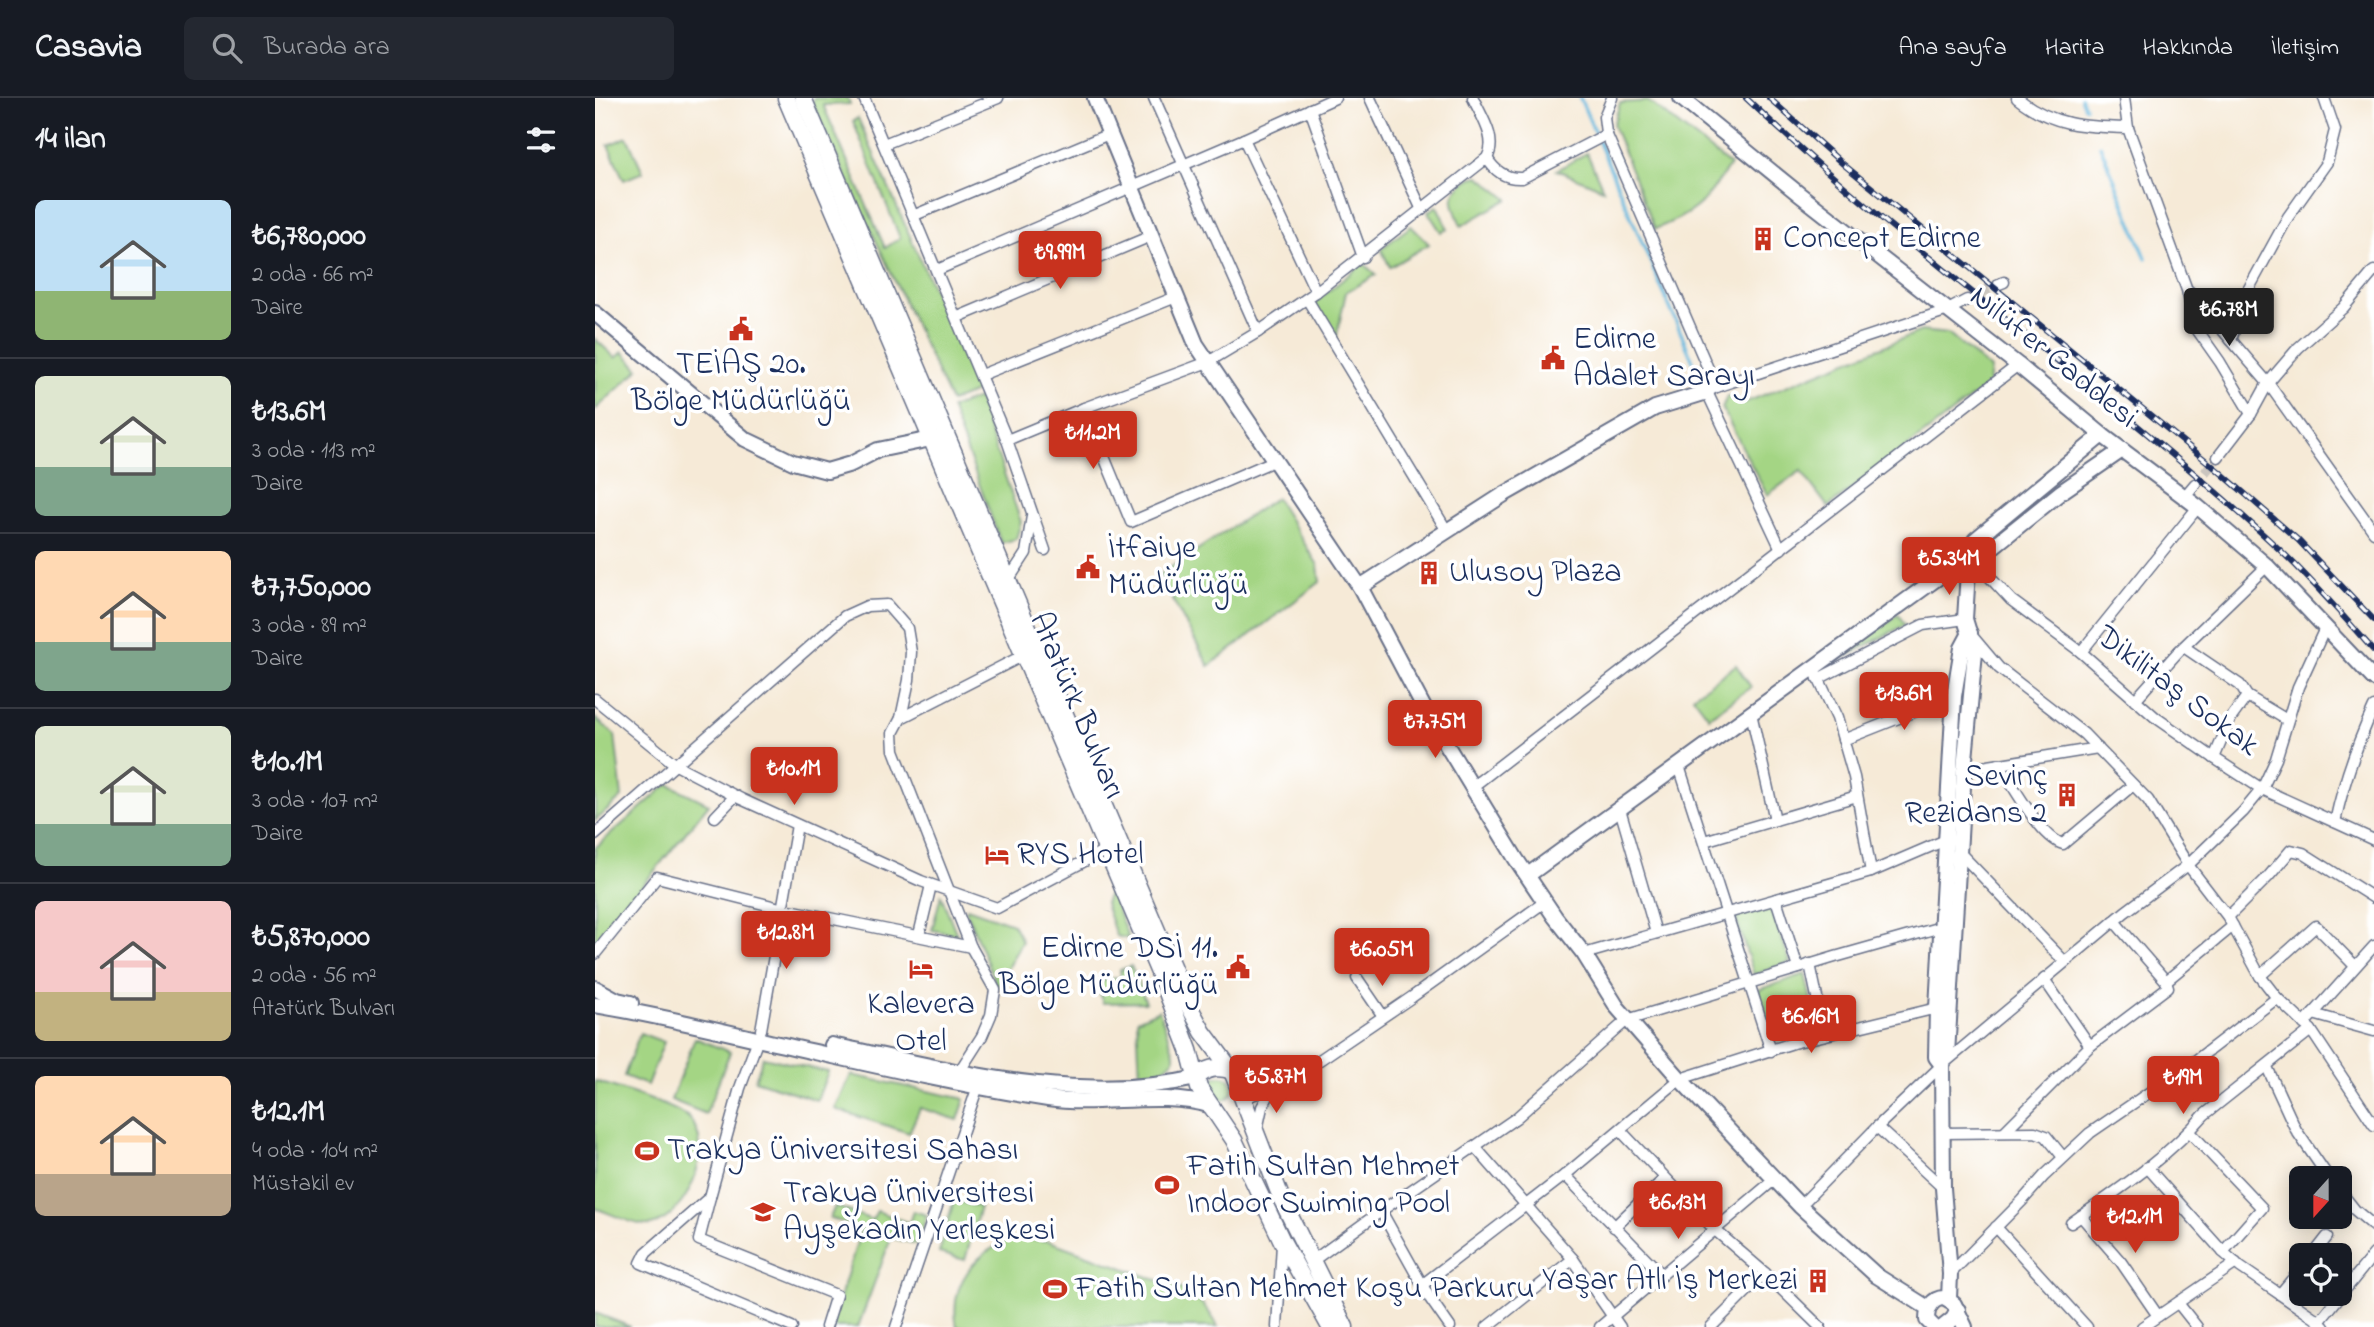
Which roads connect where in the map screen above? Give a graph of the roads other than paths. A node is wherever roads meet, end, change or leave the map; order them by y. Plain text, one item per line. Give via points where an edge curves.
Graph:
1 (786, 98) edge
2 (803, 98) edge
3 (864, 98) edge
4 (998, 98) edge
5 (1095, 98) edge
6 (1155, 98) edge
7 (1335, 98) edge
8 (1370, 98) edge
9 (1473, 98) edge
10 (1612, 98) edge
11 (1681, 98) edge
12 (2017, 98) edge
13 (2124, 98) edge
14 (2324, 98) edge
15 (1311, 108) junction
16 (2128, 128) junction
17 (1109, 134) junction
18 (1607, 134) junction
19 (1244, 139) junction
20 (884, 144) junction
21 (1487, 159) junction
22 (1183, 165) junction
23 (1131, 187) junction
24 (1422, 211) junction
25 (915, 215) junction
26 (1151, 236) junction
27 (1363, 257) junction
28 (937, 270) junction
29 (2374, 271) edge
30 (2187, 290) junction
31 (1316, 292) junction
32 (1176, 297) junction
33 (1307, 299) junction
34 (1968, 300) tunnel mouth
35 (1948, 310) junction
36 (596, 317) edge
37 (958, 317) junction
38 (1258, 332) junction
39 (2231, 340) junction
40 (1208, 362) junction
41 (2018, 365) junction
42 (981, 375) junction
43 (2268, 383) junction
44 (1711, 390) junction
45 (1084, 408) junction
46 (2251, 414) junction
47 (2102, 435) junction
48 (931, 439) junction
49 (1007, 440) junction
50 (2122, 450) junction
51 (2218, 457) tunnel mouth
52 (1276, 460) junction
53 (2195, 484) tunnel mouth
54 (2185, 496) junction
55 (2198, 507) junction
56 (1033, 513) junction
57 (1447, 531) junction
58 (2374, 531) edge
59 (1781, 549) junction
60 (1045, 550) dead end
61 (1969, 555) junction
62 (2267, 566) junction
63 (1009, 579) junction
64 (1360, 587) junction
65 (1967, 626) junction
66 (2326, 626) junction
67 (2184, 647) junction
68 (2081, 652) junction
69 (1024, 655) junction
70 (1815, 673) junction
71 (2374, 679) edge
72 (1954, 696) junction
73 (2247, 696) junction
74 (595, 699) edge
75 (2135, 700) junction
76 (2374, 707) edge
77 (1751, 713) junction
78 (901, 718) junction
79 (2287, 720) junction
80 (1843, 740) junction
81 (2098, 748) junction
82 (2214, 758) junction
83 (1999, 764) junction
84 (676, 765) junction
85 (1679, 766) junction
86 (1964, 770) junction
87 (2133, 785) junction
88 (1472, 787) junction
89 (2262, 789) junction
90 (735, 796) junction
91 (1857, 796) junction
92 (1620, 809) junction
93 (715, 817) dead end
94 (1775, 820) junction
95 (2335, 822) junction
96 (797, 825) junction
97 (595, 835) edge
98 (1948, 839) junction
99 (2374, 840) edge
100 (1704, 841) junction
101 (1107, 849) junction
102 (1959, 852) junction
103 (2188, 865) junction
104 (1871, 872) junction
105 (1528, 875) junction
106 (931, 885) junction
107 (949, 892) junction
108 (2374, 898) edge
109 (1776, 899) junction
110 (1546, 901) junction
111 (781, 908) junction
112 (1727, 913) junction
113 (2228, 916) junction
114 (2114, 921) junction
115 (2234, 926) junction
116 (1941, 927) junction
117 (1656, 933) junction
118 (919, 935) junction
119 (2374, 946) edge
120 (971, 947) junction
121 (595, 954) edge
122 (1584, 954) junction
123 (2064, 961) junction
124 (1810, 964) junction
125 (2355, 966) junction
126 (1798, 968) junction
127 (2260, 976) junction
128 (1357, 978) dead end
129 (2044, 979) junction
130 (2166, 981) junction
131 (1749, 983) junction
132 (595, 988) edge
133 (2277, 998) junction
134 (595, 1005) edge
135 (1937, 1008) junction
136 (2313, 1014) junction
137 (1383, 1016) junction
138 (1627, 1020) junction
139 (2308, 1027) junction
140 (2374, 1031) edge
141 (759, 1034) junction
142 (1825, 1035) junction
143 (2090, 1046) junction
144 (1771, 1051) junction
145 (1942, 1065) junction
146 (2267, 1067) junction
147 (1232, 1071) junction
148 (959, 1072) junction
149 (1296, 1076) junction
150 (1197, 1078) junction
151 (1680, 1079) junction
152 (1275, 1085) junction
153 (978, 1086) junction
154 (1243, 1099) junction
155 (1212, 1106) junction
156 (2374, 1125) edge
157 (1877, 1127) junction
158 (1621, 1130) junction
159 (2005, 1131) junction
160 (2190, 1132) junction
161 (1943, 1133) junction
162 (1256, 1138) junction
163 (1475, 1147) junction
164 (2063, 1157) junction
165 (2320, 1166) edge
166 (2147, 1167) junction
167 (1565, 1175) junction
168 (1665, 1178) junction
169 (1775, 1179) junction
170 (1943, 1188) junction
171 (710, 1197) junction
172 (1527, 1205) junction
173 (1800, 1206) junction
174 (2352, 1206) edge
175 (1381, 1211) junction
176 (2081, 1216) junction
177 (2071, 1223) dead end
178 (2374, 1226) edge
179 (1614, 1227) junction
180 (1996, 1227) junction
181 (1715, 1230) junction
182 (2327, 1237) dead end
183 (1282, 1241) junction
184 (2322, 1243) edge
185 (2223, 1252) junction
186 (2374, 1254) edge
187 (1573, 1259) junction
188 (1311, 1262) junction
189 (2236, 1263) junction
190 (1765, 1272) junction
191 (1950, 1274) junction
192 (1662, 1275) junction
193 (2289, 1283) edge
194 (1422, 1285) junction
195 (2280, 1294) junction
196 (2178, 1303) junction
197 (1953, 1304) junction
198 (1929, 1308) junction
199 (1612, 1317) junction
200 (2158, 1317) junction
201 (2321, 1324) edge
202 (1447, 1326) edge
203 (1819, 1326) edge
204 (792, 1327) edge
205 (826, 1327) edge
206 (896, 1327) edge
207 (1277, 1327) edge
208 (1329, 1327) edge
209 (1345, 1327) edge
210 (1487, 1327) edge
211 (1600, 1327) edge
212 (1621, 1327) edge
213 (1711, 1327) edge
214 (1933, 1327) edge
215 (1943, 1327) edge
216 (1965, 1327) edge
217 (2087, 1327) edge
218 (2142, 1327) edge
219 (2197, 1327) edge

1 - 48 main road, Atatürk Bulvarı
2 - 63 main road, Atatürk Bulvarı
3 - 20 street
4 - 20 street
5 - 17 main road
6 - 22 street
7 - 15 street
8 - 24 street
9 - 21 street via 1490,137
10 - 18 street via 1604,117
11 - 35 main road, Nilüfer Caddesi
12 - 16 street via 2052,118 2080,127
13 - 16 street
14 - 39 street via 2335,130 2327,162 2288,218 2247,292
15 - 19 street
15 - 27 street
16 - 30 street
17 - 23 main road
17 - 25 street
18 - 21 street via 1522,178 1503,175
18 - 44 street
19 - 22 street
19 - 31 street
20 - 25 street
21 - 24 street
22 - 23 street
22 - 38 street
23 - 26 main road
23 - 28 street
24 - 27 street
25 - 28 street
26 - 32 main road
26 - 37 street
27 - 31 street
28 - 37 street
29 - 43 street
30 - 39 street
30 - 46 street via 2196,328
31 - 33 street
32 - 40 main road via 1195,344
32 - 42 street
33 - 38 street
33 - 57 street
34 - 35 street
35 - 41 main road, Nilüfer Caddesi
35 - 44 street
36 - 48 main road via 745,439 793,462 827,471 878,450
37 - 42 street
38 - 40 street
39 - 43 street
40 - 45 street
40 - 52 main road
41 - 47 main road, Nilüfer Caddesi
41 - 59 street
42 - 49 street
43 - 46 street
43 - 58 street
44 - 57 main road via 1655,408
44 - 59 street
45 - 49 street
45 - 52 street via 1131,522
46 - 51 street
47 - 50 main road, Nilüfer Caddesi
47 - 61 main road via 1975,540
48 - 69 main road, Atatürk Bulvarı
49 - 56 street
50 - 54 main road, Nilüfer Caddesi
50 - 61 main road via 1990,549
52 - 64 main road
53 - 54 street
54 - 55 main road, Nilüfer Caddesi
55 - 62 main road, Nilüfer Caddesi
55 - 68 street
56 - 60 street
56 - 63 street via 1026,553
57 - 64 main road
59 - 88 street
61 - 65 main road
61 - 68 street, Dikilitaş Sokak via 2011,600
61 - 70 main road
62 - 66 main road, Nilüfer Caddesi
62 - 67 street
63 - 147 main road, Atatürk Bulvarı via 1189,1006
64 - 88 main road
65 - 70 street via 1923,625
65 - 72 main road
65 - 81 street via 1999,668
65 - 86 main road via 1975,652
66 - 71 main road, Nilüfer Caddesi
66 - 79 street
67 - 73 street via 2240,685
67 - 75 street
68 - 75 street, Dikilitaş Sokak
69 - 78 street
69 - 101 main road, Atatürk Bulvarı
70 - 77 main road
70 - 80 street
72 - 80 street
72 - 98 main road
73 - 79 street
73 - 82 street via 2231,718
74 - 84 street
75 - 82 street, Dikilitaş Sokak
76 - 95 street via 2345,775
77 - 85 main road
77 - 94 street
78 - 84 street via 911,652 907,628 887,605 867,606 845,616
78 - 107 street via 894,733 894,750
79 - 89 street
80 - 91 street
81 - 83 street
81 - 87 street
82 - 89 street, Dikilitaş Sokak
83 - 86 street
83 - 87 street via 2042,828 2063,844
84 - 90 street
84 - 97 street
85 - 92 main road
85 - 100 street
86 - 102 main road
87 - 103 street via 2148,800
88 - 105 main road
89 - 95 street, Dikilitaş Sokak
89 - 103 street
90 - 93 street
90 - 96 street
91 - 94 street
91 - 104 street
92 - 105 main road
92 - 117 street
94 - 100 street
95 - 99 street, Dikilitaş Sokak
96 - 106 street
96 - 111 street
98 - 104 street
98 - 116 main road
100 - 112 street
101 - 107 street via 996,908
101 - 150 main road, Atatürk Bulvarı
102 - 123 street
102 - 145 main road via 1947,1054
103 - 113 street
103 - 114 street
104 - 109 street
105 - 110 main road
106 - 107 street
106 - 118 street
107 - 120 street
108 - 113 street via 2291,850
109 - 112 street
109 - 126 street
110 - 122 main road
110 - 137 street
111 - 118 street
111 - 121 street via 657,877
111 - 141 street
112 - 117 street
112 - 131 street
113 - 115 street
114 - 123 street
114 - 130 street
115 - 127 street
115 - 130 street
116 - 124 street
116 - 135 main road
117 - 122 street
118 - 120 street
119 - 125 street
120 - 148 street via 995,990 982,1036
122 - 138 main road
123 - 129 street
124 - 126 street
124 - 142 street
125 - 127 street via 2316,926
125 - 136 street
126 - 131 street
127 - 133 street
128 - 137 street
129 - 143 street
129 - 145 street
130 - 143 street via 2168,987
131 - 138 street
131 - 144 street
132 - 141 main road via 617,1000
133 - 139 street
133 - 164 street
134 - 141 main road
135 - 142 street
135 - 145 main road via 1936,1057
136 - 139 street
136 - 140 street
137 - 149 street
138 - 151 main road
138 - 163 street via 1516,1118
139 - 146 street
139 - 156 street
141 - 148 main road
141 - 153 main road
141 - 171 street
142 - 144 street
143 - 159 street
144 - 151 street
145 - 157 street
145 - 161 main road
146 - 160 street via 2204,1115
146 - 165 street via 2295,1130
147 - 149 street via 1259,1077
147 - 150 main road via 1216,1067
147 - 154 main road, Atatürk Bulvarı
148 - 150 main road via 1049,1087 1140,1087
149 - 152 street
150 - 155 main road, Atatürk Bulvarı via 1202,1095
151 - 158 street
151 - 169 main road
152 - 154 street
152 - 162 street via 1262,1107
153 - 155 main road via 1051,1099 1175,1099
153 - 206 street
154 - 155 main road via 1224,1110
154 - 162 main road, Atatürk Bulvarı
155 - 183 main road, Atatürk Bulvarı via 1234,1140
157 - 170 street
157 - 173 street
158 - 167 street
158 - 168 street
159 - 161 street
159 - 164 street via 2046,1136
160 - 166 street
160 - 185 street via 2262,1208
161 - 170 main road
162 - 188 main road, Atatürk Bulvarı
163 - 172 street
163 - 175 street
164 - 180 street
166 - 176 street
166 - 185 street
167 - 172 street
167 - 179 street
168 - 179 street
168 - 181 street
169 - 173 main road
169 - 181 street
170 - 191 main road
171 - 204 street via 646,1253 641,1263
171 - 205 street via 699,1240 836,1295
172 - 187 street
172 - 194 street
173 - 198 main road via 1877,1276
174 - 178 street
175 - 188 street
175 - 194 street
176 - 177 street
176 - 200 street via 2121,1262
179 - 192 street
180 - 191 street
180 - 217 street
181 - 190 street
181 - 192 street
182 - 184 street
183 - 207 street
183 - 208 main road, Atatürk Bulvarı
185 - 189 street
186 - 201 street
187 - 199 street
187 - 210 street
188 - 209 main road, Atatürk Bulvarı
189 - 195 street
189 - 196 street
190 - 203 street
190 - 213 street
191 - 197 main road
192 - 199 street
193 - 195 street
194 - 202 street
195 - 201 street
196 - 200 street
196 - 219 street
197 - 198 main road via 1939,1298
197 - 215 main road via 1953,1319
197 - 216 main road
198 - 214 main road via 1927,1320
199 - 211 street
199 - 212 street
200 - 218 street

